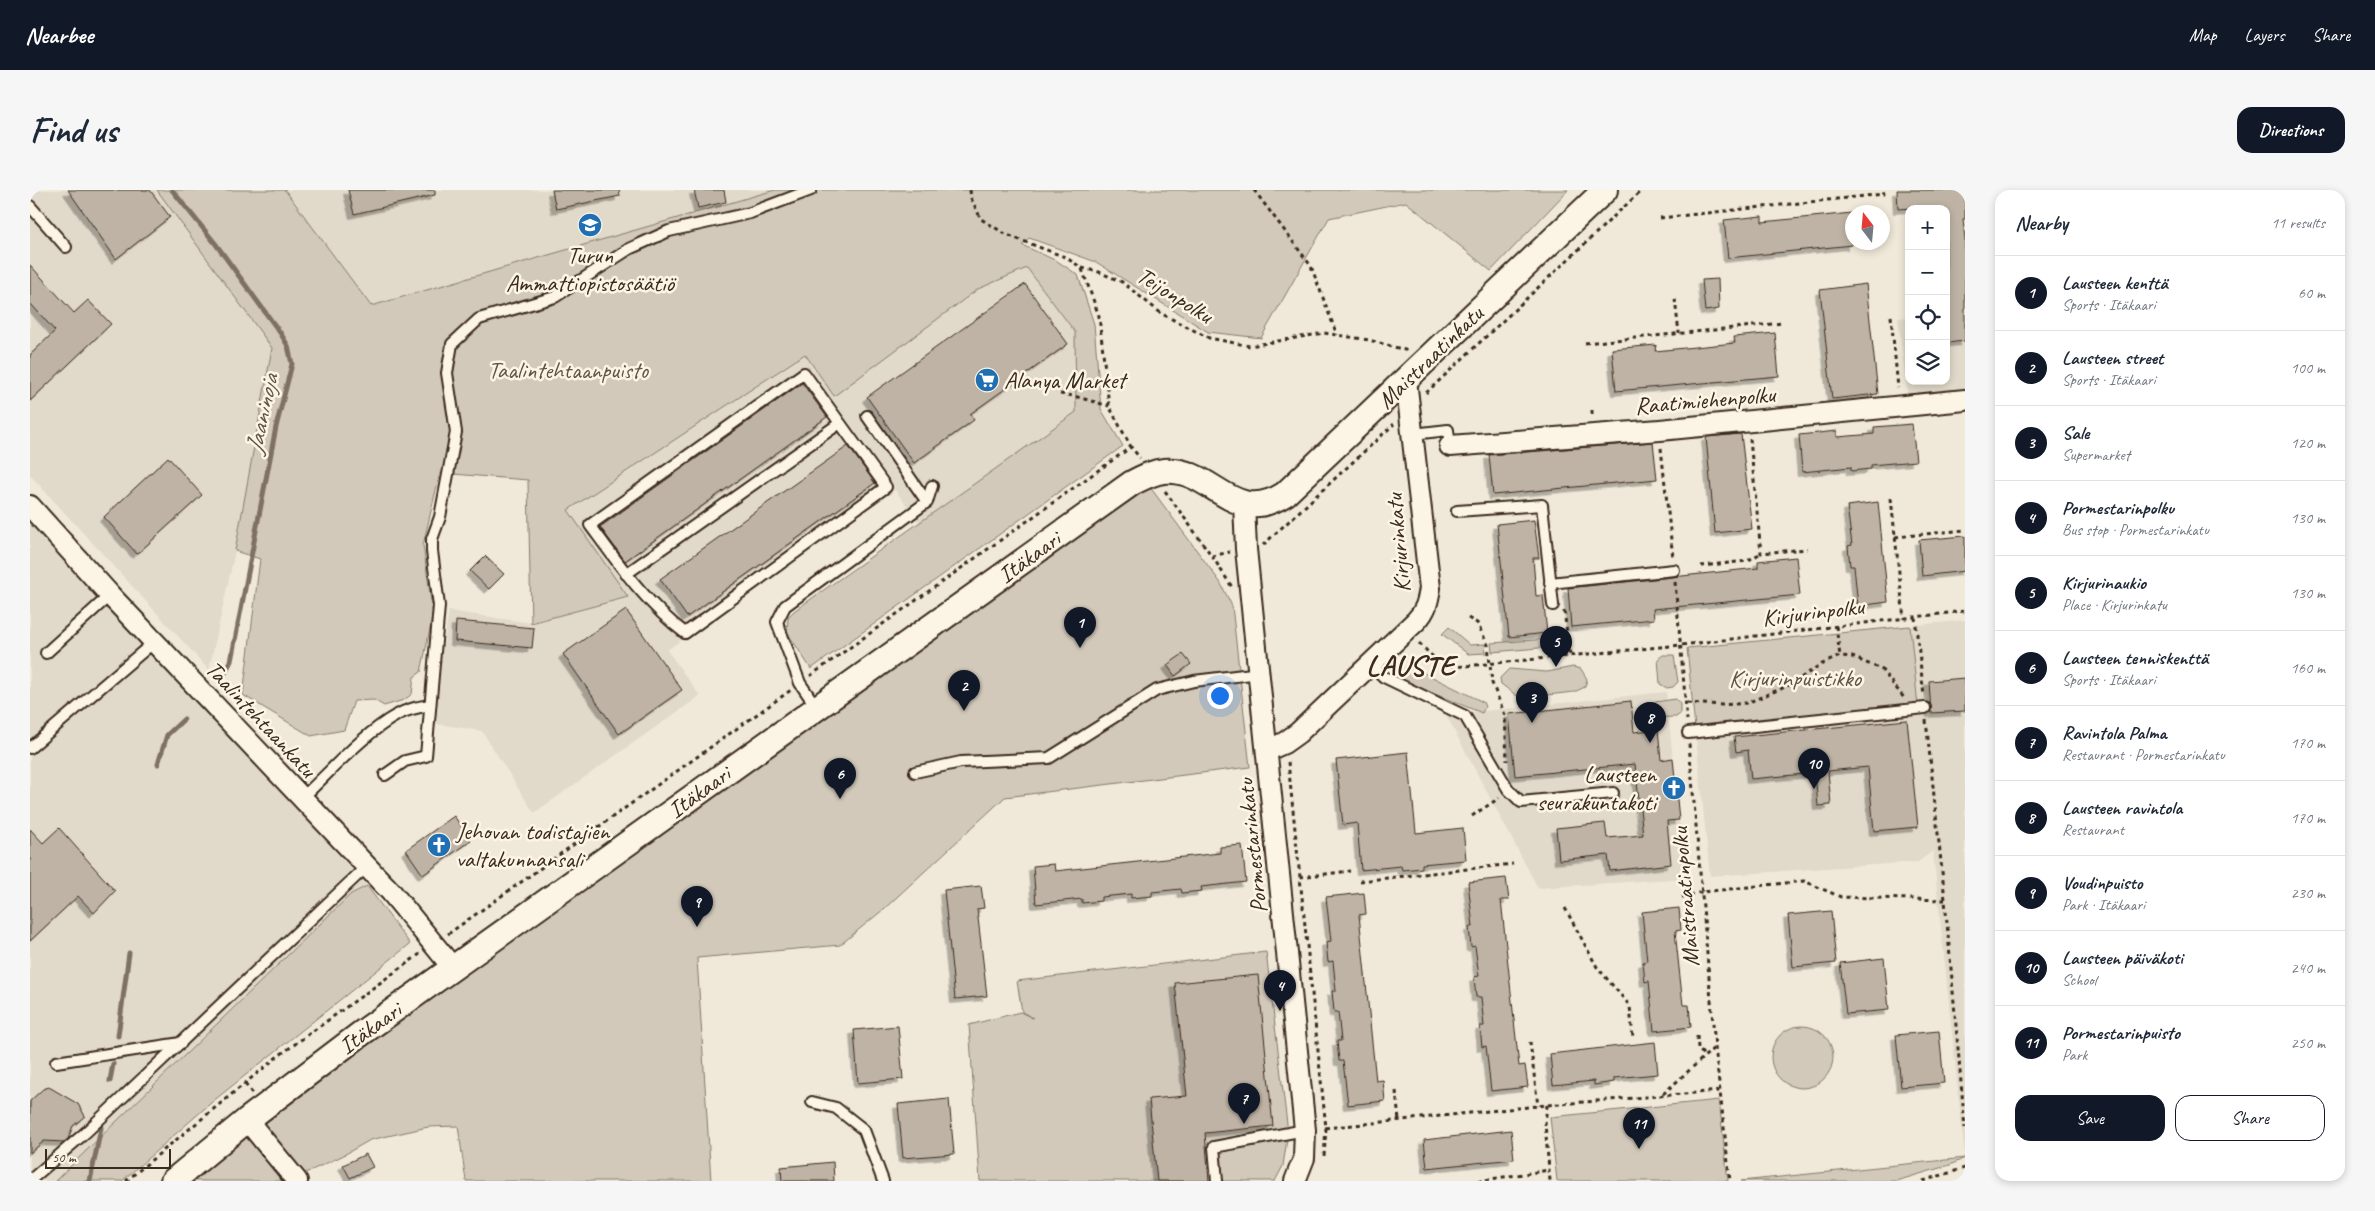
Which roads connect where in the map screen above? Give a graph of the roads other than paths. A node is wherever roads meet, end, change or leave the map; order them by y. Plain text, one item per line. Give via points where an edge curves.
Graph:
1 (811, 190) edge
2 (1605, 190) edge
3 (30, 206) edge
4 (66, 247) dead end
5 (1412, 374) junction
6 (1965, 400) edge
7 (867, 416) dead end
8 (840, 423) junction
9 (1413, 434) junction
10 (1450, 446) joint
11 (932, 486) dead end
12 (926, 502) junction
13 (1244, 504) junction
14 (30, 506) edge
15 (1456, 511) dead end
16 (1674, 570) road end
17 (626, 574) junction
18 (1550, 583) junction
19 (110, 595) junction
20 (1553, 605) road end
21 (154, 642) junction
22 (46, 653) dead end
23 (1371, 665) junction
24 (1260, 673) junction
25 (430, 705) junction
26 (817, 708) junction
27 (1925, 708) road end
28 (1688, 733) road end
29 (30, 748) edge
30 (1268, 750) junction
31 (915, 772) dead end
32 (385, 775) dead end
33 (1613, 794) dead end
34 (302, 798) junction
35 (366, 867) junction
36 (453, 968) junction
37 (181, 1043) junction
38 (56, 1062) dead end
39 (812, 1102) dead end
40 (247, 1120) junction
41 (1305, 1130) junction
42 (34, 1177) dead end
43 (173, 1181) edge
44 (296, 1181) edge
45 (883, 1181) edge
46 (1217, 1181) edge
47 (1295, 1181) edge

1 - 25 lane via 750,213 669,230 629,249 556,297 479,319 452,344 447,373 456,432 440,517 432,538 439,606
2 - 5 street, Maistraatinkatu
3 - 4 lane
5 - 9 street, Kirjurinkatu via 1410,408
5 - 13 street, Maistraatinkatu via 1285,494 1268,502
6 - 10 street, Raatimiehenpolku via 1660,430
7 - 12 lane
8 - 17 lane
8 - 17 lane via 804,373 590,525
8 - 17 lane via 886,487 685,633
9 - 10 lane via 1448,430
9 - 23 street, Kirjurinkatu via 1430,588 1428,603 1422,615
11 - 12 lane
12 - 26 lane via 785,606 777,622 800,683
13 - 24 street, Pormestarinkatu
13 - 26 street, Itäkaari via 1229,499 1191,475 1164,471 1152,473 1132,483
14 - 19 street, Taalintehtaankatu
15 - 18 lane via 1542,505
16 - 18 lane
18 - 20 lane
19 - 21 street, Taalintehtaankatu
19 - 22 lane
21 - 29 lane
21 - 34 street, Taalintehtaankatu
23 - 30 street, Kirjurinkatu via 1298,733
23 - 33 lane via 1384,677 1465,716 1508,789 1521,802
24 - 30 street, Pormestarinkatu
24 - 31 lane via 1194,681 1157,690 1049,758 961,762
25 - 32 lane via 426,756 405,761
25 - 34 lane via 397,714
26 - 36 street, Itäkaari
27 - 28 lane
30 - 41 street, Pormestarinkatu
34 - 35 street, Taalintehtaankatu
35 - 36 street, Taalintehtaankatu
35 - 37 lane
36 - 40 street, Itäkaari
37 - 38 lane
37 - 42 lane via 86,1133
39 - 45 lane via 836,1108 864,1130
40 - 43 street, Itäkaari
40 - 44 street
41 - 46 lane via 1214,1147
41 - 47 street, Pormestarinkatu via 1304,1158

